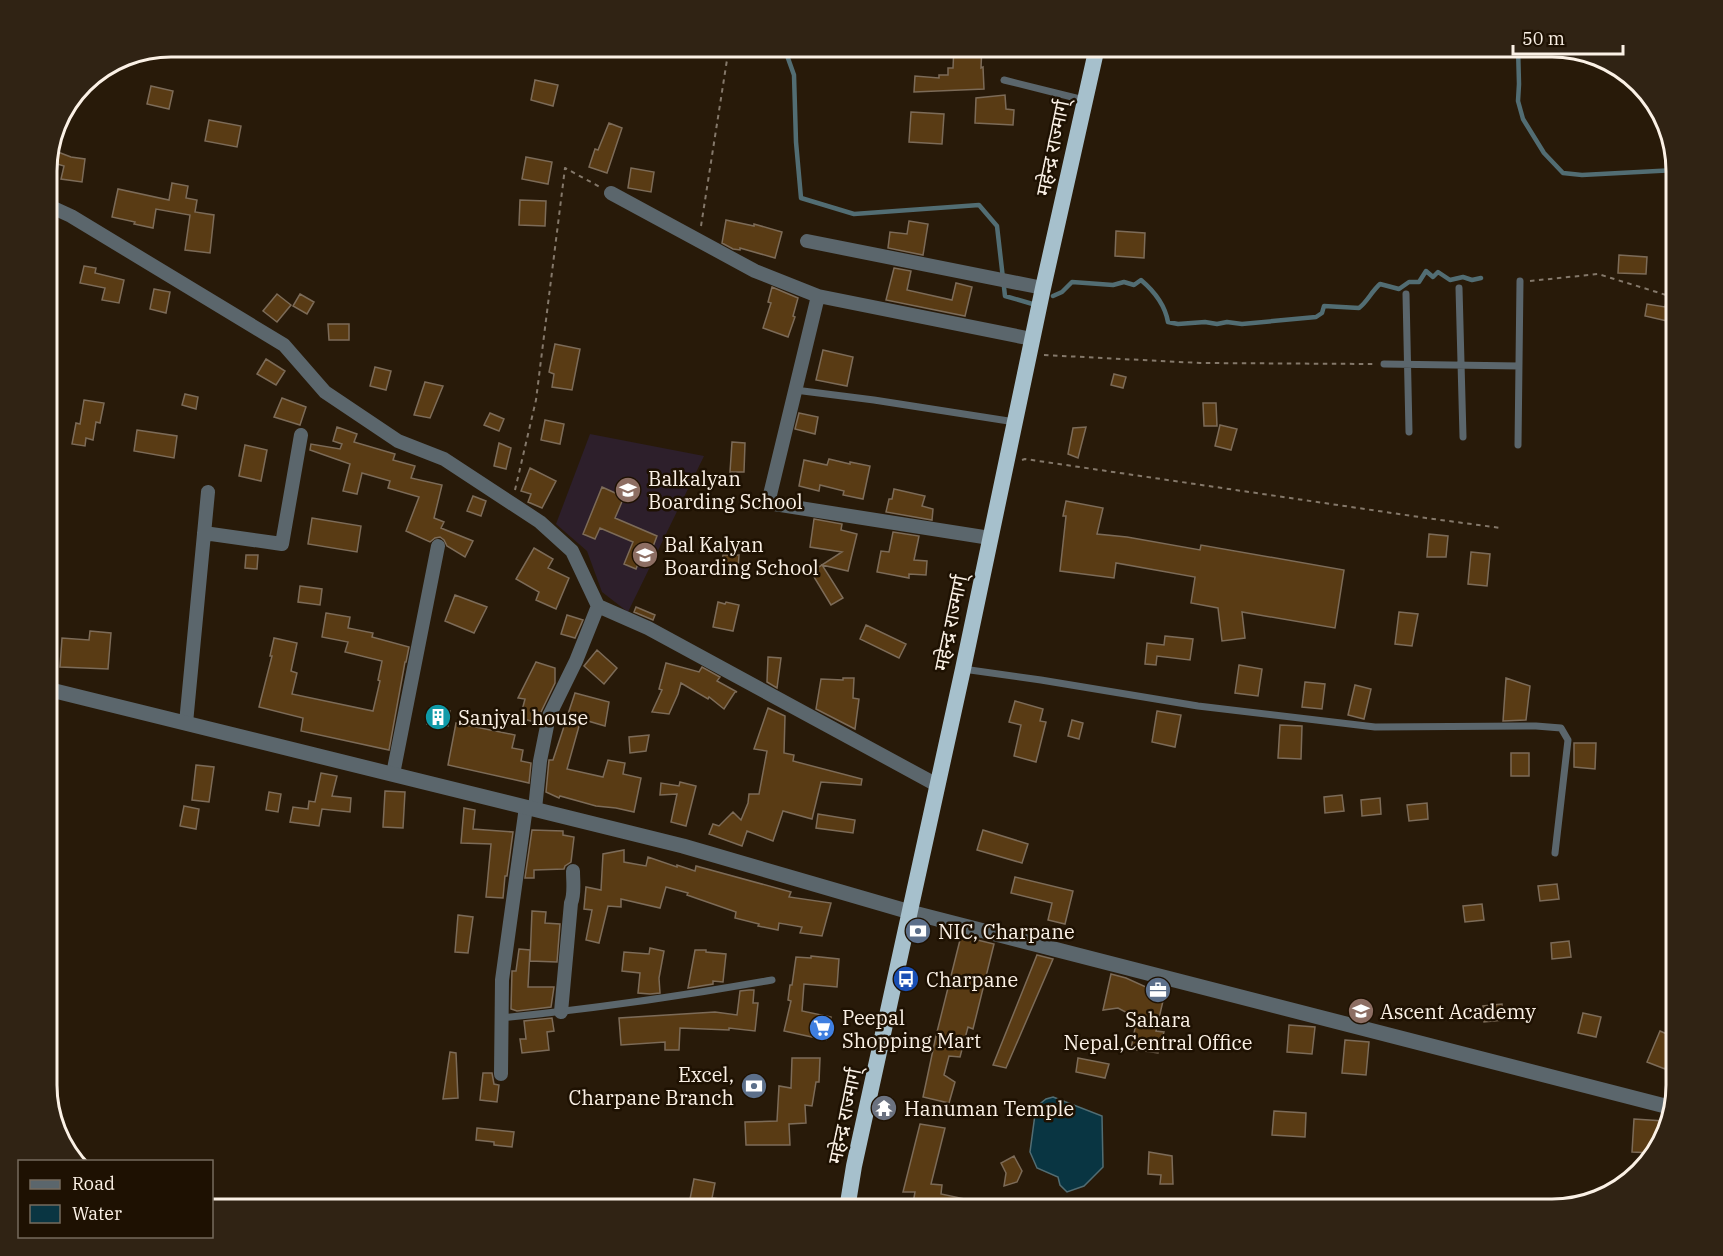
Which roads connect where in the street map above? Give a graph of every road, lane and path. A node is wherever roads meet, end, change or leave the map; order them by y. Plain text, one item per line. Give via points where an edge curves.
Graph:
1 (727, 57) edge
2 (1094, 57) edge
3 (1004, 80) dead end
4 (1084, 100) junction
5 (611, 193) joint
6 (57, 210) edge
7 (699, 241) junction
8 (807, 241) dead end
9 (1520, 282) joint
10 (1043, 288) junction
11 (1459, 288) dead end
12 (1406, 294) dead end
13 (1666, 295) edge
14 (818, 296) junction
15 (1030, 346) junction
16 (1384, 364) joint
17 (1408, 365) junction
18 (1461, 365) junction
19 (1519, 366) junction
20 (795, 390) junction
21 (1015, 422) junction
22 (1409, 432) dead end
23 (301, 435) dead end
24 (1463, 437) dead end
25 (1518, 445) dead end
26 (1005, 466) junction
27 (208, 492) dead end
28 (512, 504) junction
29 (1501, 528) dead end
30 (204, 532) junction
31 (990, 537) junction
32 (438, 546) dead end
33 (598, 606) junction
34 (963, 669) junction
35 (57, 691) edge
36 (186, 723) junction
37 (393, 774) junction
38 (937, 785) junction
39 (530, 808) junction
40 (1555, 853) dead end
41 (573, 871) dead end
42 (910, 912) junction
43 (772, 980) dead end
44 (561, 1012) junction
45 (501, 1018) junction
46 (501, 1074) dead end
47 (1664, 1106) edge
48 (849, 1199) edge

1 - 7 path
2 - 4 highway, महेन्द्र राज्मार्ग्
3 - 4 lane
4 - 10 highway, महेन्द्र राज्मार्ग्
5 - 7 street
5 - 28 path via 565,168 536,400
6 - 28 street via 284,345 326,392 398,441 444,459
7 - 14 street via 755,271
8 - 10 street
9 - 13 path via 1598,274
9 - 19 lane
10 - 15 highway, महेन्द्र राज्मार्ग्
11 - 18 lane
12 - 17 lane
14 - 15 street
14 - 20 street
15 - 16 path via 1065,357 1200,363
15 - 21 highway, महेन्द्र राज्मार्ग्
16 - 17 lane
17 - 18 lane
17 - 22 lane
18 - 19 lane
18 - 24 lane
19 - 25 lane
20 - 21 lane
20 - 31 street via 768,503
21 - 26 highway, महेन्द्र राज्मार्ग्
23 - 30 street via 282,544
26 - 29 path via 1025,459
26 - 31 highway, महेन्द्र राज्मार्ग्
27 - 30 street
28 - 33 street via 540,522 572,551
30 - 36 street
31 - 34 highway, महेन्द्र राज्मार्ग्
32 - 37 street
33 - 38 street via 648,628
33 - 39 street via 549,716
34 - 38 highway, महेन्द्र राज्मार्ग्
34 - 40 lane via 1198,706 1375,727 1561,728 1569,740
35 - 36 street
36 - 37 street
37 - 39 street
38 - 42 highway, महेन्द्र राज्मार्ग्
39 - 42 street via 683,846
39 - 45 street via 502,980
41 - 44 street via 574,897
42 - 47 street
42 - 48 highway, महेन्द्र राज्मार्ग्
43 - 44 lane
44 - 45 lane
45 - 46 street

